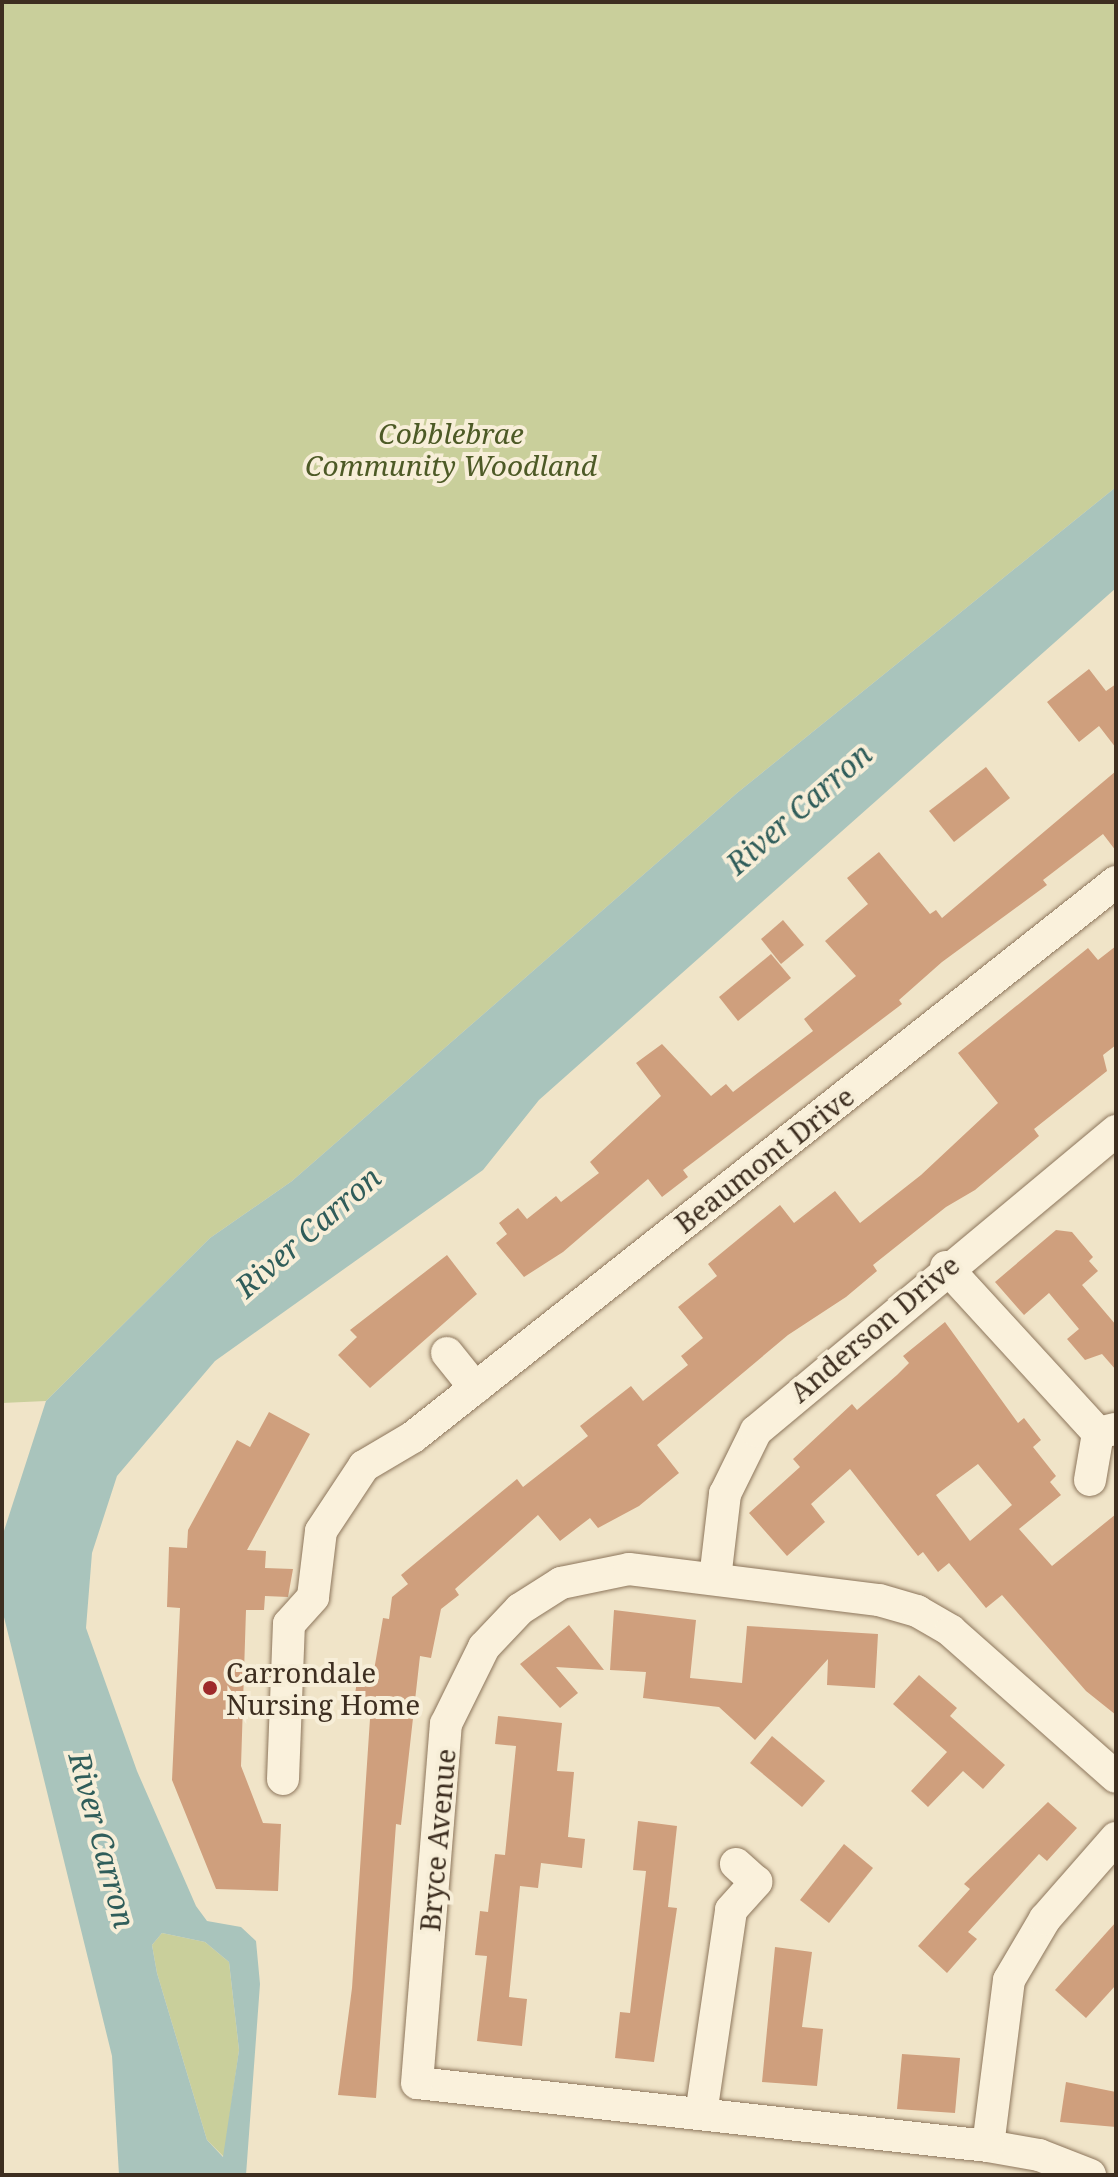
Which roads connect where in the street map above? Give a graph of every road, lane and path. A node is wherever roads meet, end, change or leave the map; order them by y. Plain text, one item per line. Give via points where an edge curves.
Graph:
1 (1116, 882) edge
2 (1116, 1131) edge
3 (946, 1267) junction
4 (447, 1353) dead end
5 (475, 1388) junction
6 (1107, 1431) edge
7 (1090, 1480) dead end
8 (715, 1579) junction
9 (1116, 1777) edge
10 (283, 1779) dead end
11 (1116, 1838) edge
12 (736, 1864) dead end
13 (701, 2114) junction
14 (988, 2146) junction
15 (1090, 2175) edge

1 - 5 street, Beaumont Drive
2 - 3 street, Anderson Drive
3 - 6 street
3 - 8 street, Anderson Drive via 756,1431 725,1494
4 - 5 street
5 - 10 street, Beaumont Drive via 413,1437 364,1466 321,1531 313,1597 289,1624
6 - 7 street
8 - 9 street, Bryce Avenue via 879,1600 917,1611 951,1631
8 - 13 street, Bryce Avenue via 629,1569 561,1583 520,1609 484,1647 446,1724 417,2083
11 - 14 street via 1045,1919 1009,1980
12 - 13 street via 756,1882 731,1910
13 - 14 street, Bryce Avenue
14 - 15 street, Bryce Avenue via 1039,2155

